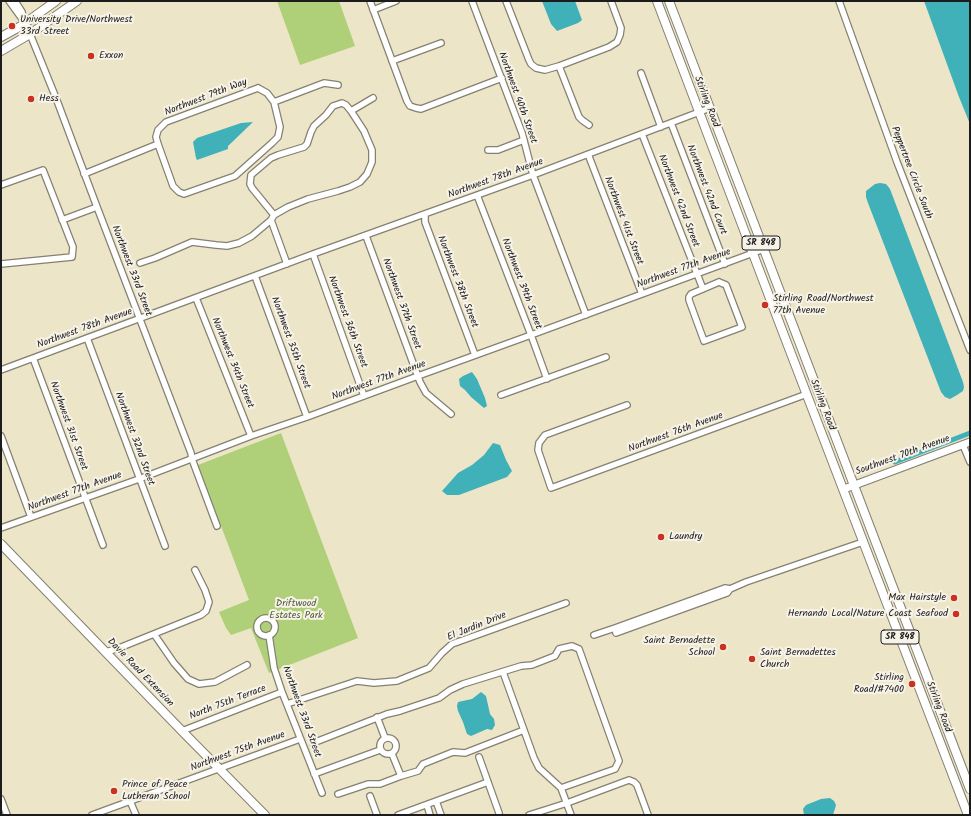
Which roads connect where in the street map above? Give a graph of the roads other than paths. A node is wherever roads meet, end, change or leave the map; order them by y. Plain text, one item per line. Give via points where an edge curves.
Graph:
1 (10, 1) edge
2 (15, 1) edge
3 (56, 1) edge
4 (78, 1) edge
5 (370, 1) edge
6 (396, 1) edge
7 (472, 1) edge
8 (506, 1) edge
9 (611, 1) edge
10 (657, 1) edge
11 (669, 1) edge
12 (839, 1) edge
13 (373, 10) junction
14 (25, 23) junction
15 (30, 34) junction
16 (1, 37) edge
17 (441, 43) dead end
18 (1, 51) edge
19 (392, 61) junction
20 (559, 66) junction
21 (641, 73) dead end
22 (502, 78) junction
23 (338, 86) dead end
24 (373, 98) dead end
25 (274, 102) junction
26 (710, 108) junction
27 (351, 111) junction
28 (699, 112) junction
29 (671, 123) junction
30 (589, 125) dead end
31 (661, 127) junction
32 (642, 134) junction
33 (524, 140) junction
34 (158, 144) junction
35 (488, 150) dead end
36 (588, 154) junction
37 (84, 174) junction
38 (533, 175) junction
39 (1, 185) edge
40 (477, 195) junction
41 (97, 207) junction
42 (425, 214) junction
43 (272, 218) junction
44 (62, 220) junction
45 (366, 236) junction
46 (764, 249) junction
47 (753, 253) junction
48 (313, 254) junction
49 (140, 263) dead end
50 (1, 264) edge
51 (287, 264) junction
52 (725, 264) junction
53 (697, 274) junction
54 (255, 276) junction
55 (703, 288) junction
56 (642, 294) junction
57 (196, 298) junction
58 (586, 314) junction
59 (140, 319) junction
60 (531, 335) junction
61 (87, 338) junction
62 (970, 350) edge
63 (475, 355) junction
64 (606, 357) dead end
65 (33, 358) junction
66 (1, 370) edge
67 (418, 376) junction
68 (547, 379) junction
69 (807, 394) junction
70 (501, 395) dead end
71 (364, 396) junction
72 (627, 405) dead end
73 (451, 414) dead end
74 (307, 417) junction
75 (1, 436) edge
76 (251, 436) junction
77 (970, 442) edge
78 (962, 445) junction
79 (192, 459) junction
80 (970, 462) edge
81 (139, 479) junction
82 (854, 486) junction
83 (844, 489) junction
84 (85, 499) junction
85 (31, 518) junction
86 (217, 526) dead end
87 (1, 528) edge
88 (863, 542) junction
89 (1, 544) edge
90 (103, 545) dead end
91 (165, 546) dead end
92 (195, 570) dead end
93 (896, 596) junction
94 (886, 599) junction
95 (566, 603) dead end
96 (154, 634) junction
97 (269, 635) dead end
98 (594, 635) dead end
99 (106, 652) junction
100 (247, 665) dead end
101 (503, 672) junction
102 (282, 692) junction
103 (287, 704) junction
104 (377, 718) junction
105 (524, 730) junction
106 (182, 731) junction
107 (385, 738) junction
108 (300, 739) junction
109 (313, 743) dead end
110 (380, 750) junction
111 (392, 754) junction
112 (479, 757) dead end
113 (220, 769) junction
114 (314, 774) junction
115 (401, 776) junction
116 (488, 782) junction
117 (562, 788) junction
118 (970, 789) edge
119 (322, 793) dead end
120 (338, 794) dead end
121 (370, 796) dead end
122 (1, 799) edge
123 (130, 801) junction
124 (436, 801) junction
125 (567, 803) junction
126 (427, 805) junction
127 (499, 813) dead end
128 (7, 815) edge
129 (92, 815) edge
130 (136, 815) edge
131 (266, 815) edge
132 (377, 815) edge
133 (398, 815) edge
134 (430, 815) edge
135 (441, 815) edge
136 (529, 815) edge
137 (571, 815) edge
138 (648, 815) edge
139 (968, 815) edge

1 - 14 street
2 - 14 street
3 - 14 main road
4 - 15 main road
5 - 13 street
6 - 13 street
7 - 22 street, Northwest 40th Street
8 - 20 street via 531,64 545,70
9 - 20 street via 621,28 615,44
10 - 28 main road, Stirling Road / SR 848
11 - 26 main road, Stirling Road / SR 848
12 - 62 street, Peppertree Circle South via 897,162
13 - 19 street
14 - 15 street, Northwest 33rd Street
14 - 16 main road
15 - 18 main road
15 - 37 street, Northwest 33rd Street
17 - 19 street
19 - 22 street via 407,101 410,106 416,108
20 - 30 street via 578,115
21 - 31 street
22 - 33 street, Northwest 40th Street
23 - 25 street via 324,83
24 - 27 street
25 - 34 street, Northwest 79th Way via 267,93 258,88 166,122 158,130
25 - 34 street via 280,127 278,137 235,176 184,194 179,192 173,186
26 - 28 street, Northwest 78th Avenue
26 - 46 main road, Stirling Road / SR 848
27 - 43 street via 372,150 372,162 367,174 360,182 350,187 308,198
27 - 43 street via 342,103 333,106 314,126 304,147 271,158 251,175 250,184
28 - 29 street, Northwest 78th Avenue
28 - 47 main road, Stirling Road / SR 848
29 - 31 street, Northwest 78th Avenue
29 - 52 street, Northwest 42nd Court
31 - 32 street, Northwest 78th Avenue
32 - 36 street, Northwest 78th Avenue
32 - 53 street, Northwest 42nd Street
33 - 35 street via 498,150
33 - 38 street, Northwest 40th Street
34 - 37 street
36 - 38 street, Northwest 78th Avenue
36 - 56 street, Northwest 41st Street
37 - 41 street, Northwest 33rd Street
38 - 40 street, Northwest 78th Avenue
38 - 58 street, Northwest 40th Street
39 - 44 street via 43,170
40 - 42 street, Northwest 78th Avenue
40 - 60 street, Northwest 39th Street
41 - 44 street
41 - 59 street, Northwest 33rd Street
42 - 45 street, Northwest 78th Avenue
42 - 63 street, Northwest 38th Street via 425,222
43 - 49 street via 252,236 238,243 227,246 192,242
43 - 51 street
44 - 50 street via 73,247 72,257
45 - 48 street, Northwest 78th Avenue
45 - 67 street, Northwest 37th Street
46 - 47 street, Northwest 77th Avenue
46 - 82 main road, Stirling Road / SR 848
47 - 52 street, Northwest 77th Avenue
47 - 69 main road, Stirling Road / SR 848
48 - 51 street, Northwest 78th Avenue
48 - 71 street, Northwest 36th Street
51 - 54 street, Northwest 78th Avenue
52 - 53 street, Northwest 77th Avenue
53 - 55 street, Northwest 42nd Street
53 - 56 street, Northwest 77th Avenue
54 - 57 street, Northwest 78th Avenue
54 - 74 street, Northwest 35th Street
55 - 55 street via 691,294 689,300 704,341 742,327 726,285 719,282
56 - 58 street, Northwest 77th Avenue
57 - 59 street, Northwest 78th Avenue
57 - 76 street, Northwest 34th Street
58 - 60 street, Northwest 77th Avenue
59 - 61 street, Northwest 78th Avenue
59 - 79 street, Northwest 33rd Street
60 - 63 street, Northwest 77th Avenue
60 - 68 street, Northwest 39th Street
61 - 65 street, Northwest 78th Avenue
61 - 81 street, Northwest 32nd Street
63 - 67 street, Northwest 77th Avenue
64 - 68 street
65 - 66 street, Northwest 78th Avenue
65 - 84 street, Northwest 31st Street
67 - 71 street, Northwest 77th Avenue
67 - 73 street, Northwest 37th Street via 426,393
68 - 70 street
69 - 72 street, Northwest 76th Avenue via 552,488 538,450 539,443 545,435
69 - 83 main road, Stirling Road / SR 848
71 - 74 street, Northwest 77th Avenue
74 - 76 street, Northwest 77th Avenue
75 - 85 street
76 - 79 street, Northwest 77th Avenue
77 - 78 street, Southwest 70th Avenue
78 - 80 street
78 - 82 street, Southwest 70th Avenue
79 - 81 street, Northwest 77th Avenue
79 - 86 street, Northwest 33rd Street
81 - 84 street, Northwest 77th Avenue
81 - 91 street, Northwest 32nd Street
82 - 83 street, Southwest 70th Avenue
82 - 93 main road, Stirling Road / SR 848
83 - 88 main road, Stirling Road / SR 848
84 - 85 street, Northwest 77th Avenue
84 - 90 street, Northwest 31st Street
85 - 87 street, Northwest 77th Avenue
88 - 94 main road, Stirling Road / SR 848
88 - 98 street via 746,582 720,596 616,633 614,628
89 - 99 main road, Davie Road Extension
92 - 96 street via 209,602 206,611
93 - 94 main road
93 - 118 main road, Stirling Road / SR 848
94 - 139 main road, Stirling Road / SR 848
95 - 103 street, El Jardin Drive via 452,644 429,668 397,681 357,681
96 - 99 street
96 - 100 street via 188,679 199,684 215,682
97 - 102 street, Northwest 33rd Street via 274,668
99 - 106 main road, Davie Road Extension
101 - 104 street via 463,684 439,698
101 - 105 street
101 - 117 street via 555,656 559,649 572,646 579,649 620,761 615,769
102 - 103 street, Northwest 33rd Street
102 - 106 street, North 75th Terrace
103 - 108 street, Northwest 33rd Street
104 - 107 street
104 - 109 street
105 - 115 street via 465,753 453,752 423,764 418,771
105 - 117 street via 539,768
106 - 113 main road, Davie Road Extension
107 - 110 street via 380,743
107 - 111 street via 392,738 396,743 396,750
108 - 113 street, Northwest 75th Avenue
108 - 114 street, Northwest 33rd Street
110 - 111 street via 385,754
110 - 114 street
111 - 115 street
112 - 116 street
113 - 123 street, Northwest 75th Avenue
113 - 131 main road, Davie Road Extension
114 - 119 street, Northwest 33rd Street
115 - 120 street
116 - 124 street
116 - 127 street
117 - 125 street
121 - 132 street
122 - 128 street
123 - 129 street, Northwest 75th Avenue
123 - 130 street
124 - 126 street
124 - 135 street
125 - 136 street
125 - 137 street
125 - 138 street via 629,780 638,785
126 - 133 street
126 - 134 street

